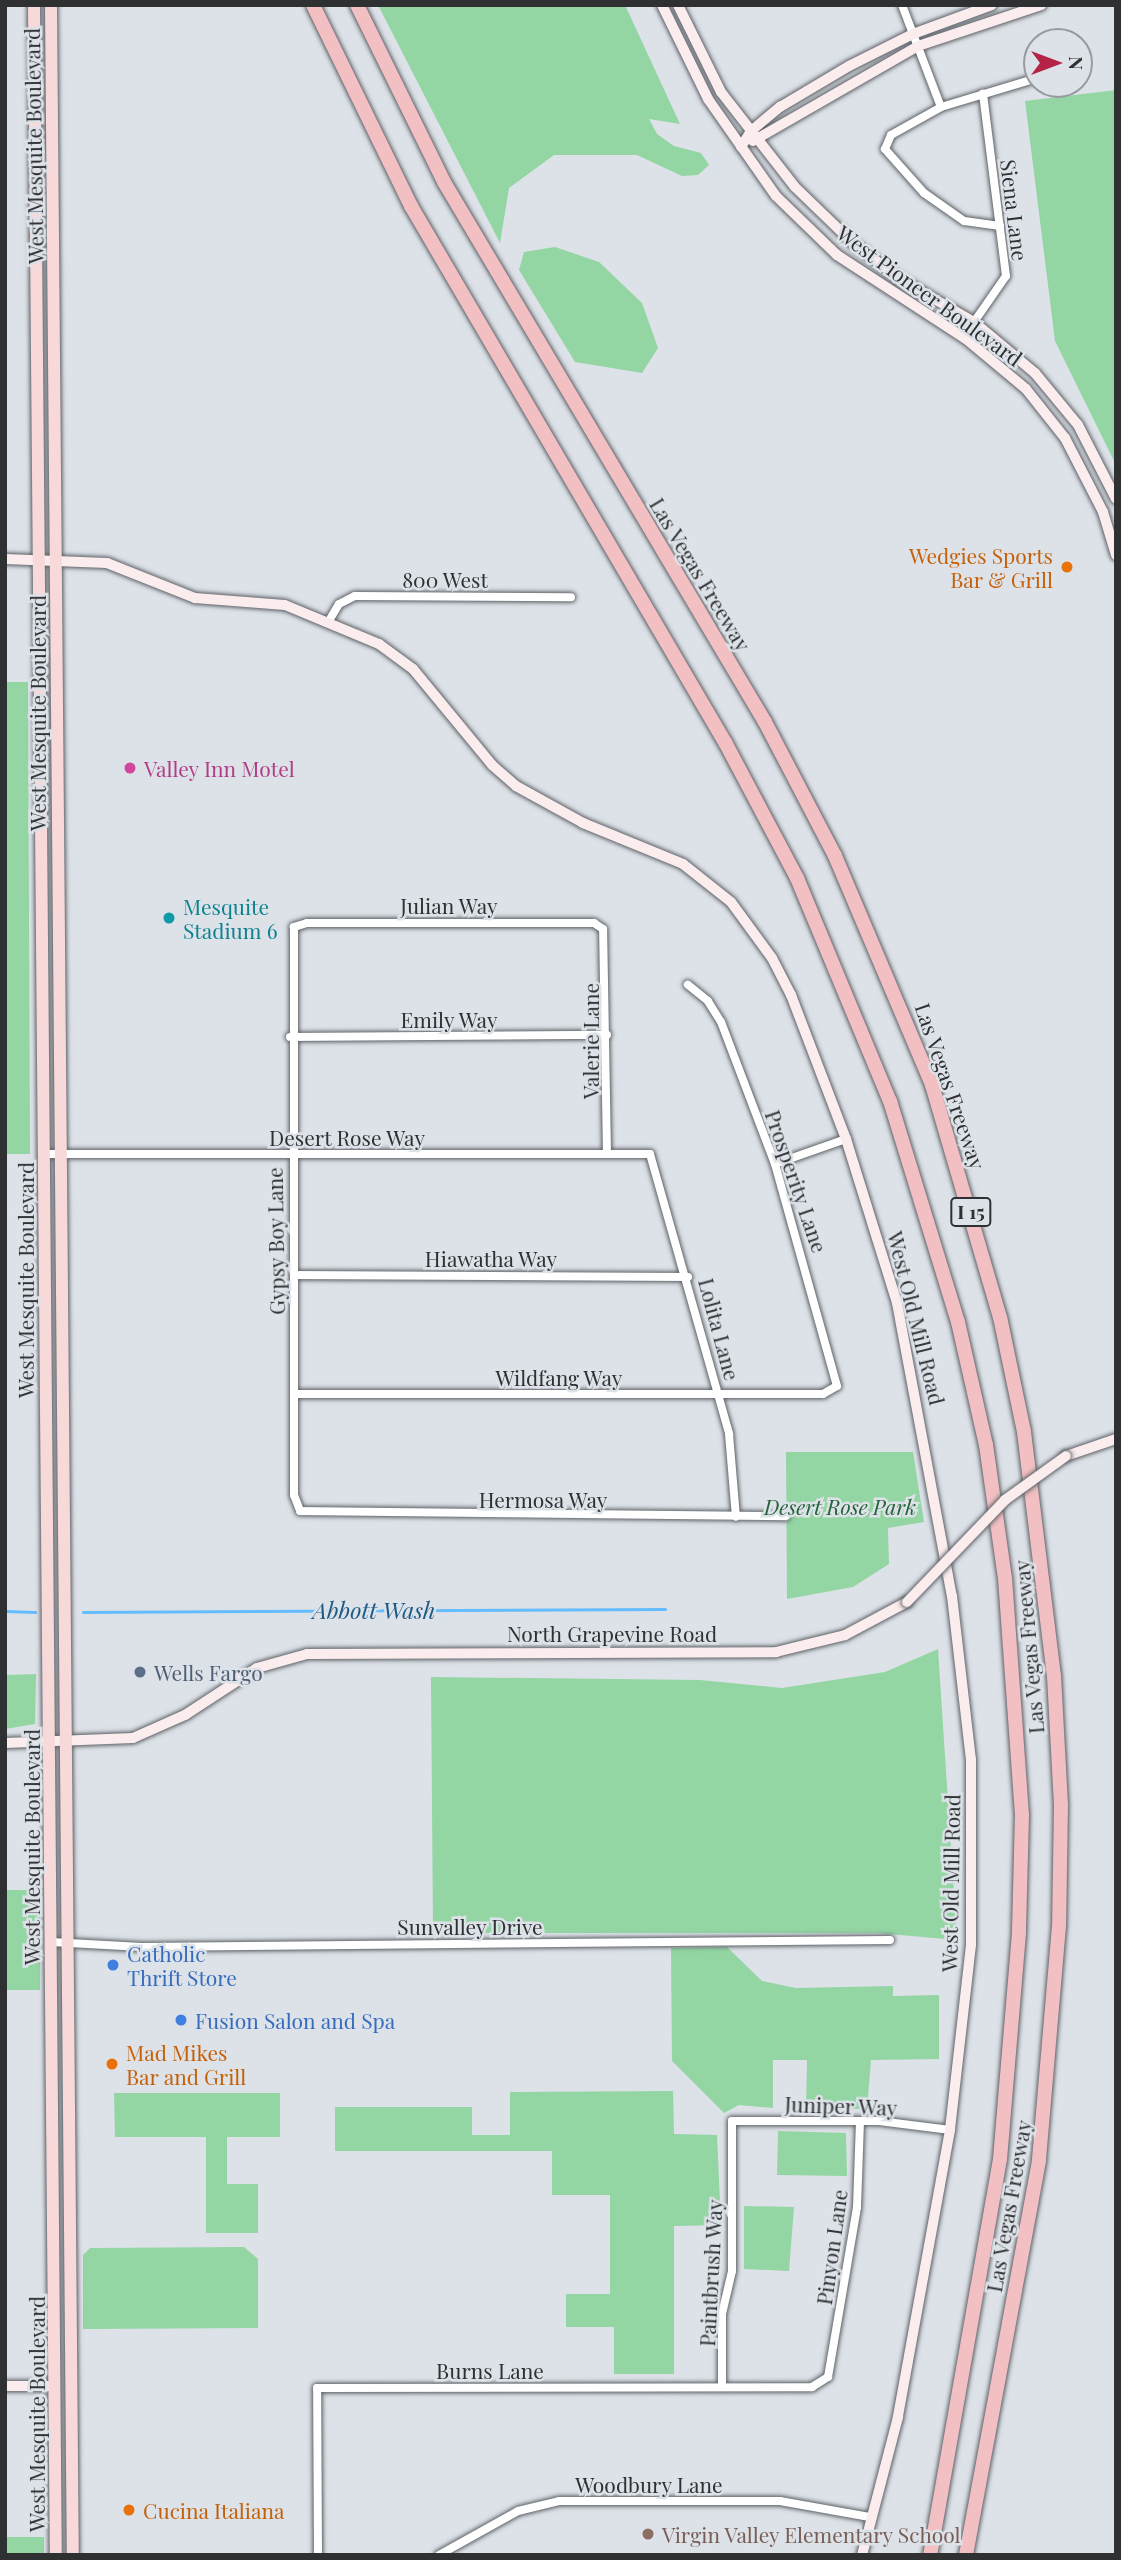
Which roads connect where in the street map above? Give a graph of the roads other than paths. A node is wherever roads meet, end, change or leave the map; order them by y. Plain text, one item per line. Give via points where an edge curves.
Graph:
1 (34, 5) edge
2 (51, 5) edge
3 (313, 5) edge
4 (357, 5) edge
5 (662, 5) edge
6 (678, 5) edge
7 (902, 5) edge
8 (992, 5) edge
9 (1041, 5) edge
10 (913, 34) junction
11 (918, 46) junction
12 (1023, 82) edge
13 (983, 93) junction
14 (941, 107) junction
15 (754, 135) junction
16 (741, 147) junction
17 (1000, 226) junction
18 (974, 322) junction
19 (1116, 499) edge
20 (1116, 555) edge
21 (5, 559) edge
22 (47, 559) junction
23 (571, 597) dead end
24 (330, 620) junction
25 (294, 928) joint
26 (603, 929) joint
27 (688, 985) dead end
28 (607, 1035) junction
29 (290, 1037) junction
30 (846, 1139) junction
31 (44, 1154) junction
32 (61, 1154) junction
33 (291, 1154) junction
34 (607, 1154) junction
35 (650, 1154) joint
36 (775, 1164) junction
37 (294, 1275) junction
38 (688, 1277) junction
39 (295, 1394) junction
40 (823, 1394) joint
41 (720, 1395) junction
42 (1116, 1439) edge
43 (62, 1441) junction
44 (46, 1442) junction
45 (300, 1511) joint
46 (786, 1516) dead end
47 (736, 1517) junction
48 (5, 1742) edge
49 (58, 1742) junction
50 (890, 1940) dead end
51 (68, 1941) junction
52 (51, 1942) junction
53 (52, 2039) junction
54 (68, 2039) junction
55 (732, 2120) joint
56 (859, 2121) junction
57 (950, 2130) junction
58 (828, 2377) joint
59 (5, 2386) edge
60 (54, 2386) junction
61 (71, 2386) junction
62 (722, 2386) junction
63 (870, 2517) junction
64 (56, 2555) edge
65 (73, 2555) edge
66 (318, 2555) edge
67 (439, 2555) edge
68 (862, 2555) edge
69 (930, 2555) edge
70 (966, 2555) edge

1 - 22 main road, West Mesquite Boulevard
2 - 22 main road, West Mesquite Boulevard
3 - 69 highway, Las Vegas Freeway / I 15 via 411,205 726,744 797,877 890,1101 958,1322 986,1445 1007,1591 1022,1815 1019,1933 1000,2159
4 - 70 highway, Las Vegas Freeway / I 15 via 443,182 765,722 835,856 932,1085 1000,1317 1024,1432 1054,1676 1061,1804 1059,1926 1039,2161
5 - 16 street, West Pioneer Boulevard via 682,52
6 - 15 street, West Pioneer Boulevard via 721,92
7 - 10 street
8 - 10 street
9 - 11 street
10 - 11 street
10 - 15 street via 792,100
11 - 14 street
11 - 15 street
12 - 13 street
13 - 14 street
13 - 17 street, Siena Lane
14 - 17 street via 891,135 885,149 924,193 964,221
15 - 16 street
15 - 18 street, West Pioneer Boulevard via 795,187 853,243 900,279
16 - 20 street, West Pioneer Boulevard via 776,196 837,255 967,339 1026,389 1065,438 1103,512
17 - 18 street, Siena Lane via 1006,276
18 - 19 street, West Pioneer Boulevard via 1035,373 1078,425
21 - 22 street, West Old Mill Road
22 - 24 street, West Old Mill Road via 107,563 195,598 285,605
22 - 31 main road, West Mesquite Boulevard
22 - 32 main road, West Mesquite Boulevard
23 - 24 street, 800 West via 355,596 339,604
24 - 30 street, West Old Mill Road via 413,668 492,765 516,786 554,810 683,864 731,902 772,958 790,995
25 - 26 street, Julian Way via 307,923 594,923
25 - 29 street, Gypsy Boy Lane
26 - 28 street, Valerie Lane
27 - 36 street, Prosperity Lane via 708,1001 721,1022
28 - 29 street, Emily Way
28 - 34 street, Valerie Lane
29 - 33 street, Gypsy Boy Lane
30 - 36 street
30 - 57 street, West Old Mill Road via 897,1303 964,1695 972,1786 971,1945
31 - 32 street, Desert Rose Way
31 - 44 main road, West Mesquite Boulevard
32 - 33 street, Desert Rose Way
32 - 43 main road, West Mesquite Boulevard
33 - 34 street, Desert Rose Way
33 - 37 street, Gypsy Boy Lane
34 - 35 street, Desert Rose Way
35 - 38 street, Lolita Lane
36 - 40 street, Prosperity Lane via 839,1376 837,1386
37 - 38 street, Hiawatha Way
37 - 39 street, Gypsy Boy Lane
38 - 41 street, Lolita Lane
39 - 41 street, Wildfang Way
39 - 45 street, Gypsy Boy Lane via 294,1495
40 - 41 street, Wildfang Way
41 - 47 street, Lolita Lane via 729,1434
42 - 49 street, North Grapevine Road, bridge via 1066,1456 1005,1500 907,1602 845,1635 776,1652 307,1654 257,1668 157,1731 133,1738
43 - 44 main road
43 - 49 main road, West Mesquite Boulevard
44 - 49 main road, West Mesquite Boulevard
45 - 47 street, Hermosa Way
46 - 47 street, Hermosa Way
48 - 49 street, North Grapevine Road
49 - 51 main road, West Mesquite Boulevard
49 - 52 main road, West Mesquite Boulevard
50 - 51 street, Sunvalley Drive via 142,1947
51 - 52 street, Sunvalley Drive
51 - 54 main road, West Mesquite Boulevard
52 - 53 main road, West Mesquite Boulevard
53 - 54 main road
53 - 60 main road, West Mesquite Boulevard
54 - 61 main road, West Mesquite Boulevard
55 - 56 street, Juniper Way
55 - 62 street, Paintbrush Way via 732,2271 722,2314
56 - 57 street, Juniper Way
56 - 58 street, Pinyon Lane via 857,2207
57 - 63 street, West Old Mill Road via 898,2417
58 - 62 street, Burns Lane via 812,2387
59 - 60 street
60 - 61 main road
60 - 64 main road, West Mesquite Boulevard
61 - 65 main road, West Mesquite Boulevard
62 - 66 street, Burns Lane via 317,2388
63 - 67 street, Woodbury Lane via 780,2501 559,2501 518,2511
63 - 68 street, West Old Mill Road

